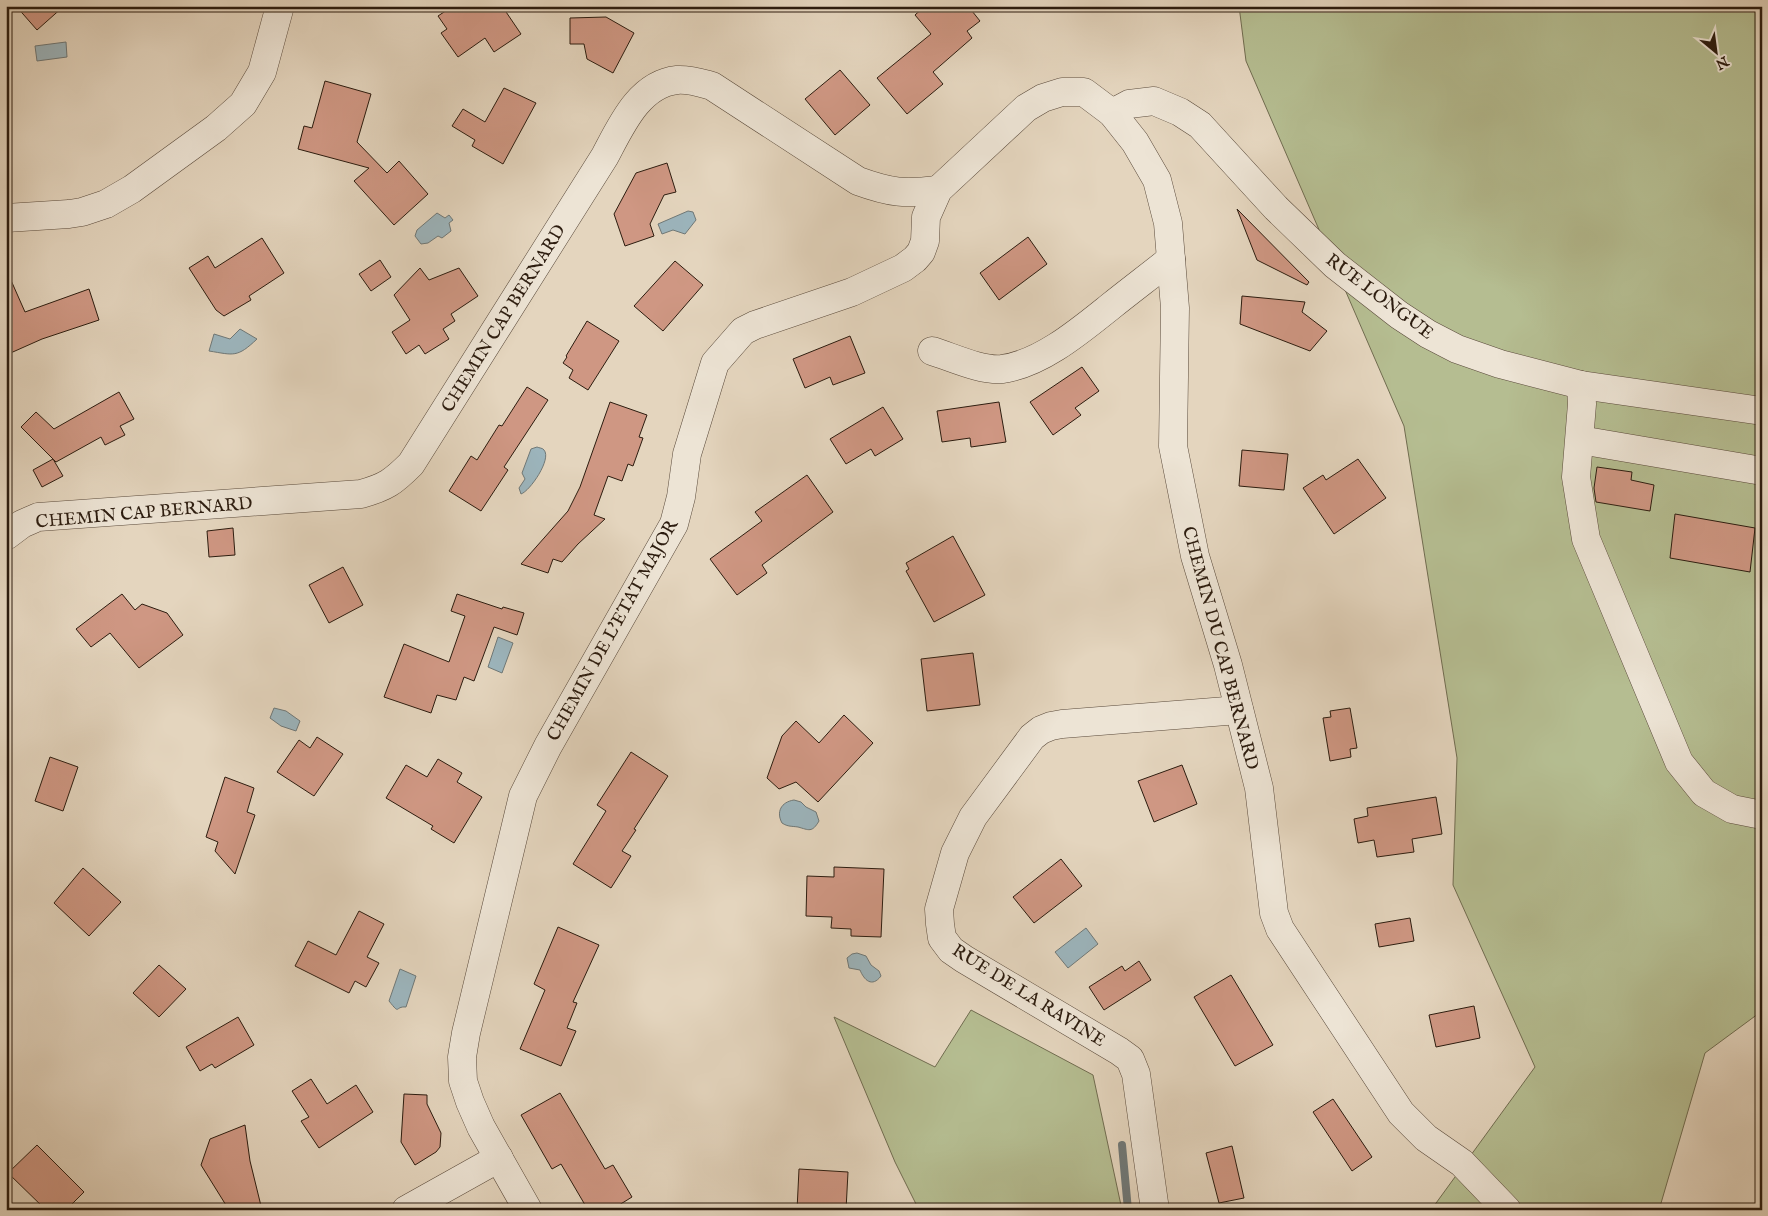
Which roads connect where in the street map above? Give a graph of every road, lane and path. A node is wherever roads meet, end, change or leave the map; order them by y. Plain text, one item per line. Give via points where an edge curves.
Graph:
1 (280, 6) edge
2 (1026, 108) joint
3 (1112, 113) junction
4 (938, 190) junction
5 (6, 218) edge
6 (1171, 259) junction
7 (932, 351) dead end
8 (1581, 384) junction
9 (1762, 411) edge
10 (1580, 440) junction
11 (1762, 471) edge
12 (6, 536) edge
13 (1239, 710) junction
14 (1762, 815) edge
15 (499, 1158) junction
16 (406, 1210) edge
17 (528, 1210) edge
18 (1155, 1210) edge
19 (1506, 1210) edge

1 - 5 street via 262,72 242,104 216,128 106,204 69,214
2 - 3 street, CHEMIN DU CAP BERNARD via 1062,92 1084,92
2 - 4 street, CHEMIN DE L'ETAT MAJOR
3 - 6 street, CHEMIN DU CAP BERNARD via 1135,142 1157,180 1168,224
3 - 8 street, RUE LONGUE via 1130,104 1154,101 1180,112 1200,125 1276,208 1335,265 1399,315 1457,349 1500,364
4 - 12 street, CHEMIN CAP BERNARD via 907,193 882,190 858,181 712,86 677,80 659,86 644,94 620,127 605,156 411,464 394,481 362,494 38,517
4 - 15 street, CHEMIN DE L'ETAT MAJOR via 926,217 921,252 915,259 852,292 742,331 715,363 687,454 682,497 674,524 523,796 462,1057 463,1081 470,1102
6 - 7 street via 1088,324 1045,354 1024,363 1002,369 986,368
6 - 13 street, CHEMIN DU CAP BERNARD via 1175,308 1173,446 1195,556
8 - 9 street, RUE LONGUE
8 - 10 street
10 - 11 street
10 - 14 street via 1576,477 1586,539 1679,762 1704,792 1732,809
13 - 18 street, RUE DE LA RAVINE via 1062,724 1041,730 1028,742 973,817 955,853 939,909 942,938 951,950 1130,1059 1136,1074
13 - 19 street, CHEMIN DU CAP BERNARD via 1258,788 1274,913 1280,929 1401,1113 1426,1138 1462,1163
15 - 16 street
15 - 17 street, CHEMIN DE L'ETAT MAJOR

